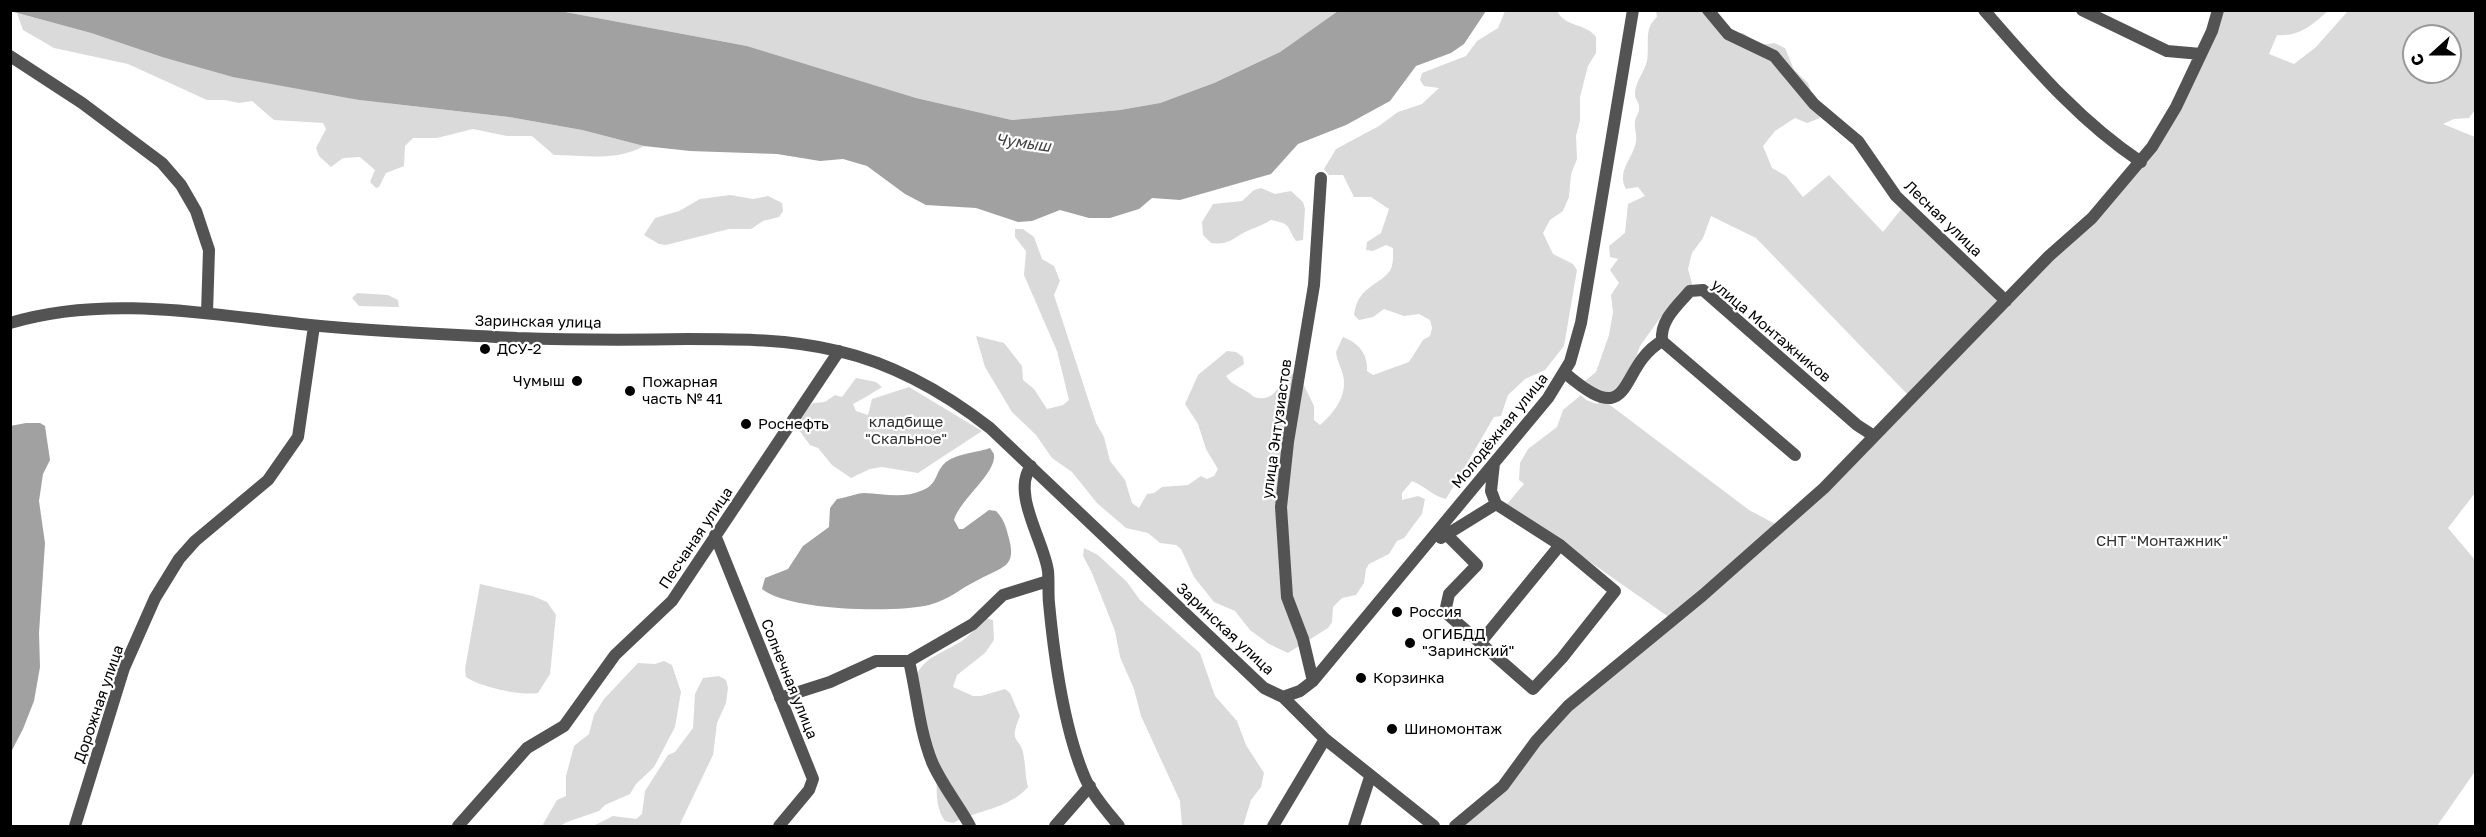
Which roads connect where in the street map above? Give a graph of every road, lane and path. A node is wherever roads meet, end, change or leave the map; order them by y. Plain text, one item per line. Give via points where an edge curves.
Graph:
1 (1633, 10) edge
2 (1708, 10) edge
3 (1984, 10) edge
4 (2082, 10) edge
5 (2218, 10) edge
6 (2201, 54) junction
7 (10, 56) edge
8 (2141, 162) junction
9 (1321, 178) dead end
10 (2006, 301) junction
11 (207, 313) junction
12 (10, 323) edge
13 (314, 326) junction
14 (1662, 341) junction
15 (839, 351) junction
16 (1565, 373) junction
17 (1874, 436) junction
18 (1795, 455) dead end
19 (1494, 463) junction
20 (1031, 466) junction
21 (1496, 504) junction
22 (715, 535) junction
23 (1447, 535) junction
24 (1560, 545) junction
25 (1426, 547) junction
26 (1048, 580) junction
27 (1480, 643) junction
28 (909, 661) junction
29 (1313, 681) junction
30 (1283, 697) junction
31 (780, 698) junction
32 (1325, 739) junction
33 (1370, 777) junction
34 (1090, 786) junction
35 (75, 826) edge
36 (458, 826) edge
37 (779, 826) edge
38 (970, 826) edge
39 (1055, 826) edge
40 (1119, 826) edge
41 (1273, 826) edge
42 (1354, 826) edge
43 (1434, 826) edge
44 (1455, 826) edge

1 - 16 street, Молодёжная улица via 1581,323
2 - 10 street, Лесная улица via 1728,34 1774,56 1814,104 1858,141 1896,196
3 - 8 street via 2070,105
4 - 6 street via 2167,51
5 - 6 street
6 - 8 street via 2176,107
7 - 11 street via 153,156 181,185 196,211 209,250
8 - 10 street via 2092,218
9 - 29 street, улица Энтузиастов via 1314,285 1281,507 1287,597
10 - 17 street
11 - 12 street, Заринская улица via 69,309
11 - 13 street, Заринская улица
13 - 15 street, Заринская улица via 520,338 744,339
13 - 35 street, Дорожная улица via 298,437 268,480 179,559 155,598 124,668
14 - 16 street via 1648,350 1631,379 1614,397 1602,399 1589,394
14 - 17 street, улица Монтажников via 1661,330 1672,311 1690,291 1703,290
14 - 18 street
15 - 20 street, Заринская улица via 915,380 958,403
15 - 22 street, Песчаная улица
16 - 19 street, Молодёжная улица
17 - 44 street via 1760,546 1568,706 1503,786
19 - 21 street via 1491,491
19 - 25 street, Молодёжная улица
20 - 26 street via 1025,474 1026,504 1042,548
20 - 30 street, Заринская улица via 1264,688
21 - 23 street
21 - 24 street
22 - 31 street, Солнечная улица
22 - 36 street, Песчаная улица via 672,601 615,655 564,726 527,748
23 - 25 street
23 - 27 street via 1477,565 1449,594 1446,612
24 - 27 street
24 - 27 street via 1615,591 1562,658 1533,689
25 - 29 street, Молодёжная улица
26 - 28 street via 1003,595 973,624
26 - 34 street via 1060,679 1076,749
28 - 31 street via 876,661 830,682
28 - 38 street via 921,729 932,761
29 - 30 street, Молодёжная улица
30 - 32 street, Заринская улица
31 - 37 street, Солнечная улица via 813,779 809,790
32 - 33 street, Заринская улица
32 - 41 street
33 - 42 street
33 - 43 street, Заринская улица
34 - 39 street
34 - 40 street

